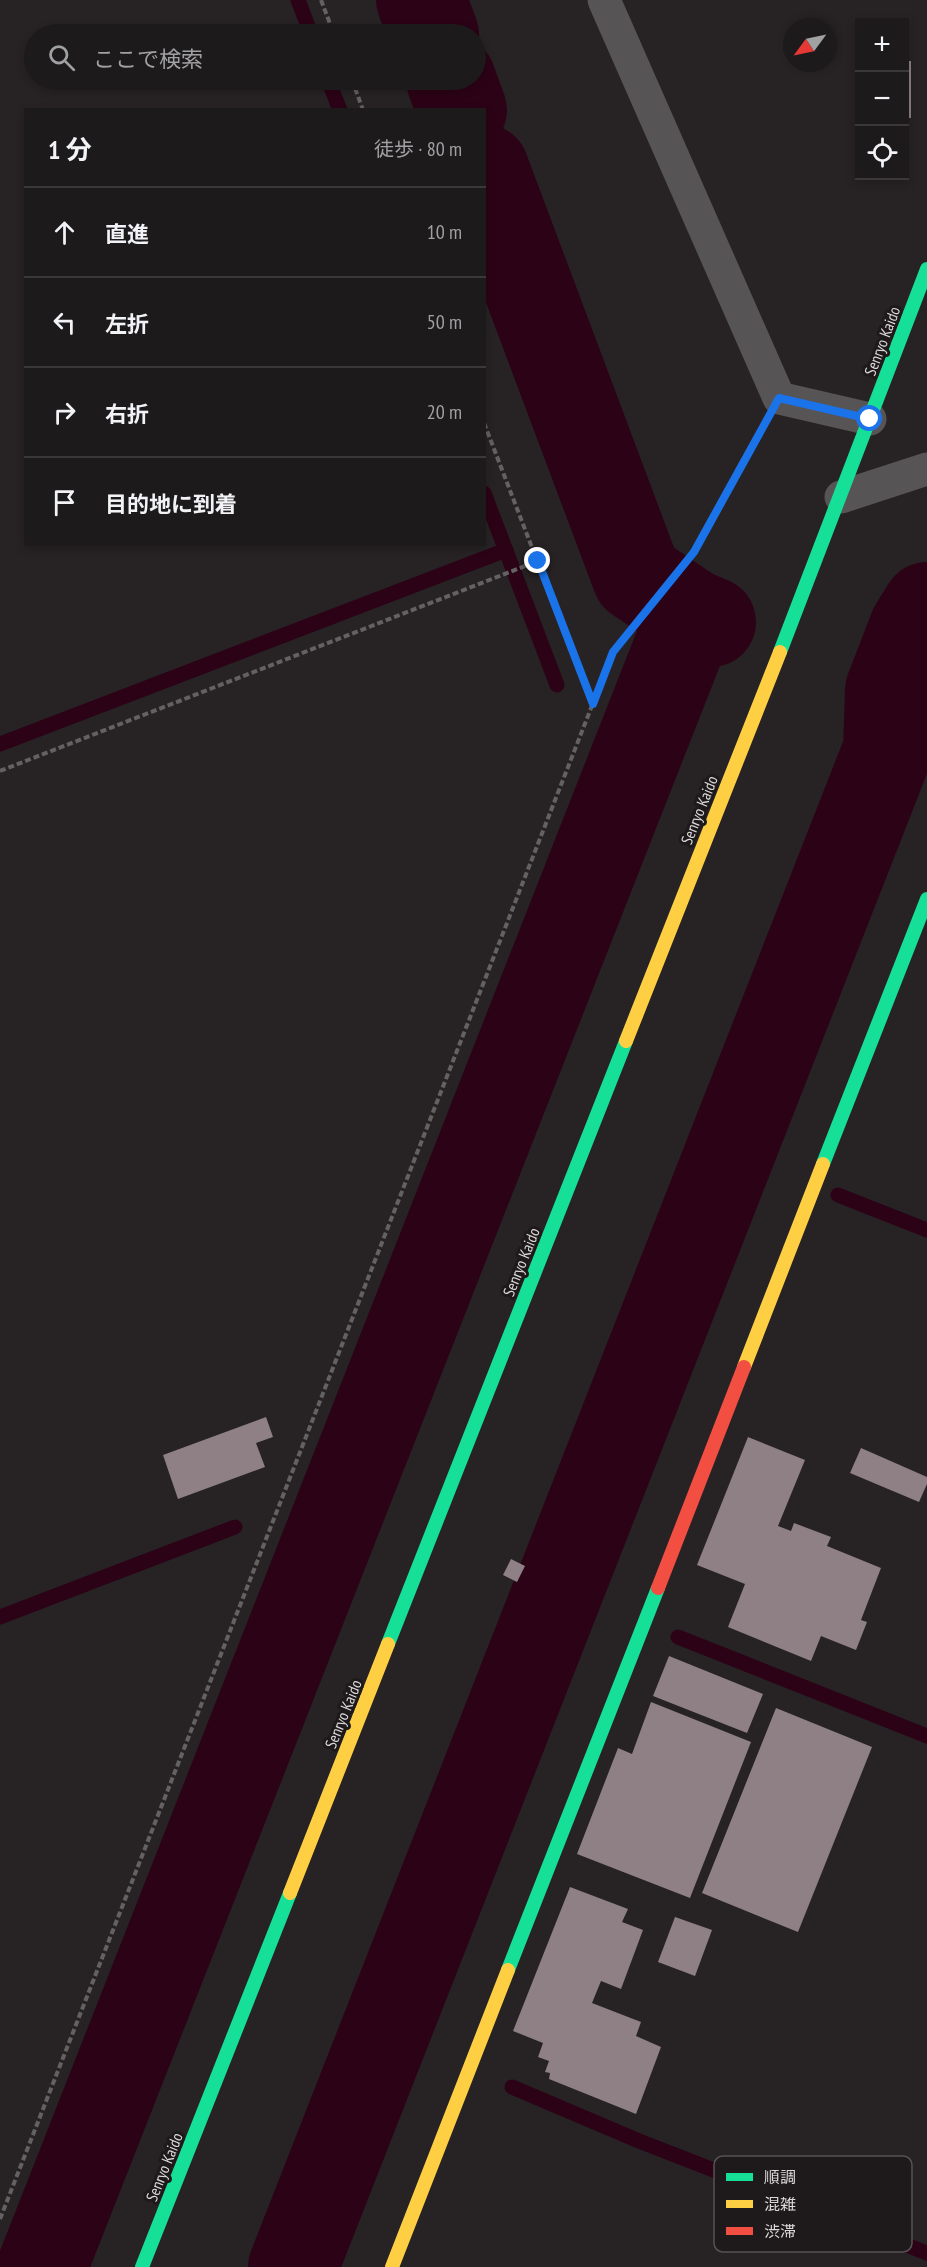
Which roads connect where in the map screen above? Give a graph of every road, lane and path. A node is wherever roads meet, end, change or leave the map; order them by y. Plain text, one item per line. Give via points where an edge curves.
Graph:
1 (321, 0) edge
2 (604, 0) edge
3 (330, 24) edge
4 (356, 90) edge
5 (362, 108) edge
6 (927, 269) edge
7 (779, 398) junction
8 (870, 419) junction
9 (486, 428) edge
10 (927, 469) edge
11 (841, 497) junction
12 (538, 561) junction
13 (593, 704) junction
14 (0, 771) edge
15 (927, 899) edge
16 (0, 2219) edge
17 (142, 2267) edge
18 (392, 2267) edge

1 - 3 path
2 - 7 street
4 - 5 path
6 - 8 street, Senryo Kaido
7 - 8 street
7 - 13 path via 694,552 613,652
8 - 11 street, Senryo Kaido
9 - 12 path
10 - 11 street
11 - 17 street, Senryo Kaido
12 - 13 path
12 - 14 path
13 - 16 path
15 - 18 street

